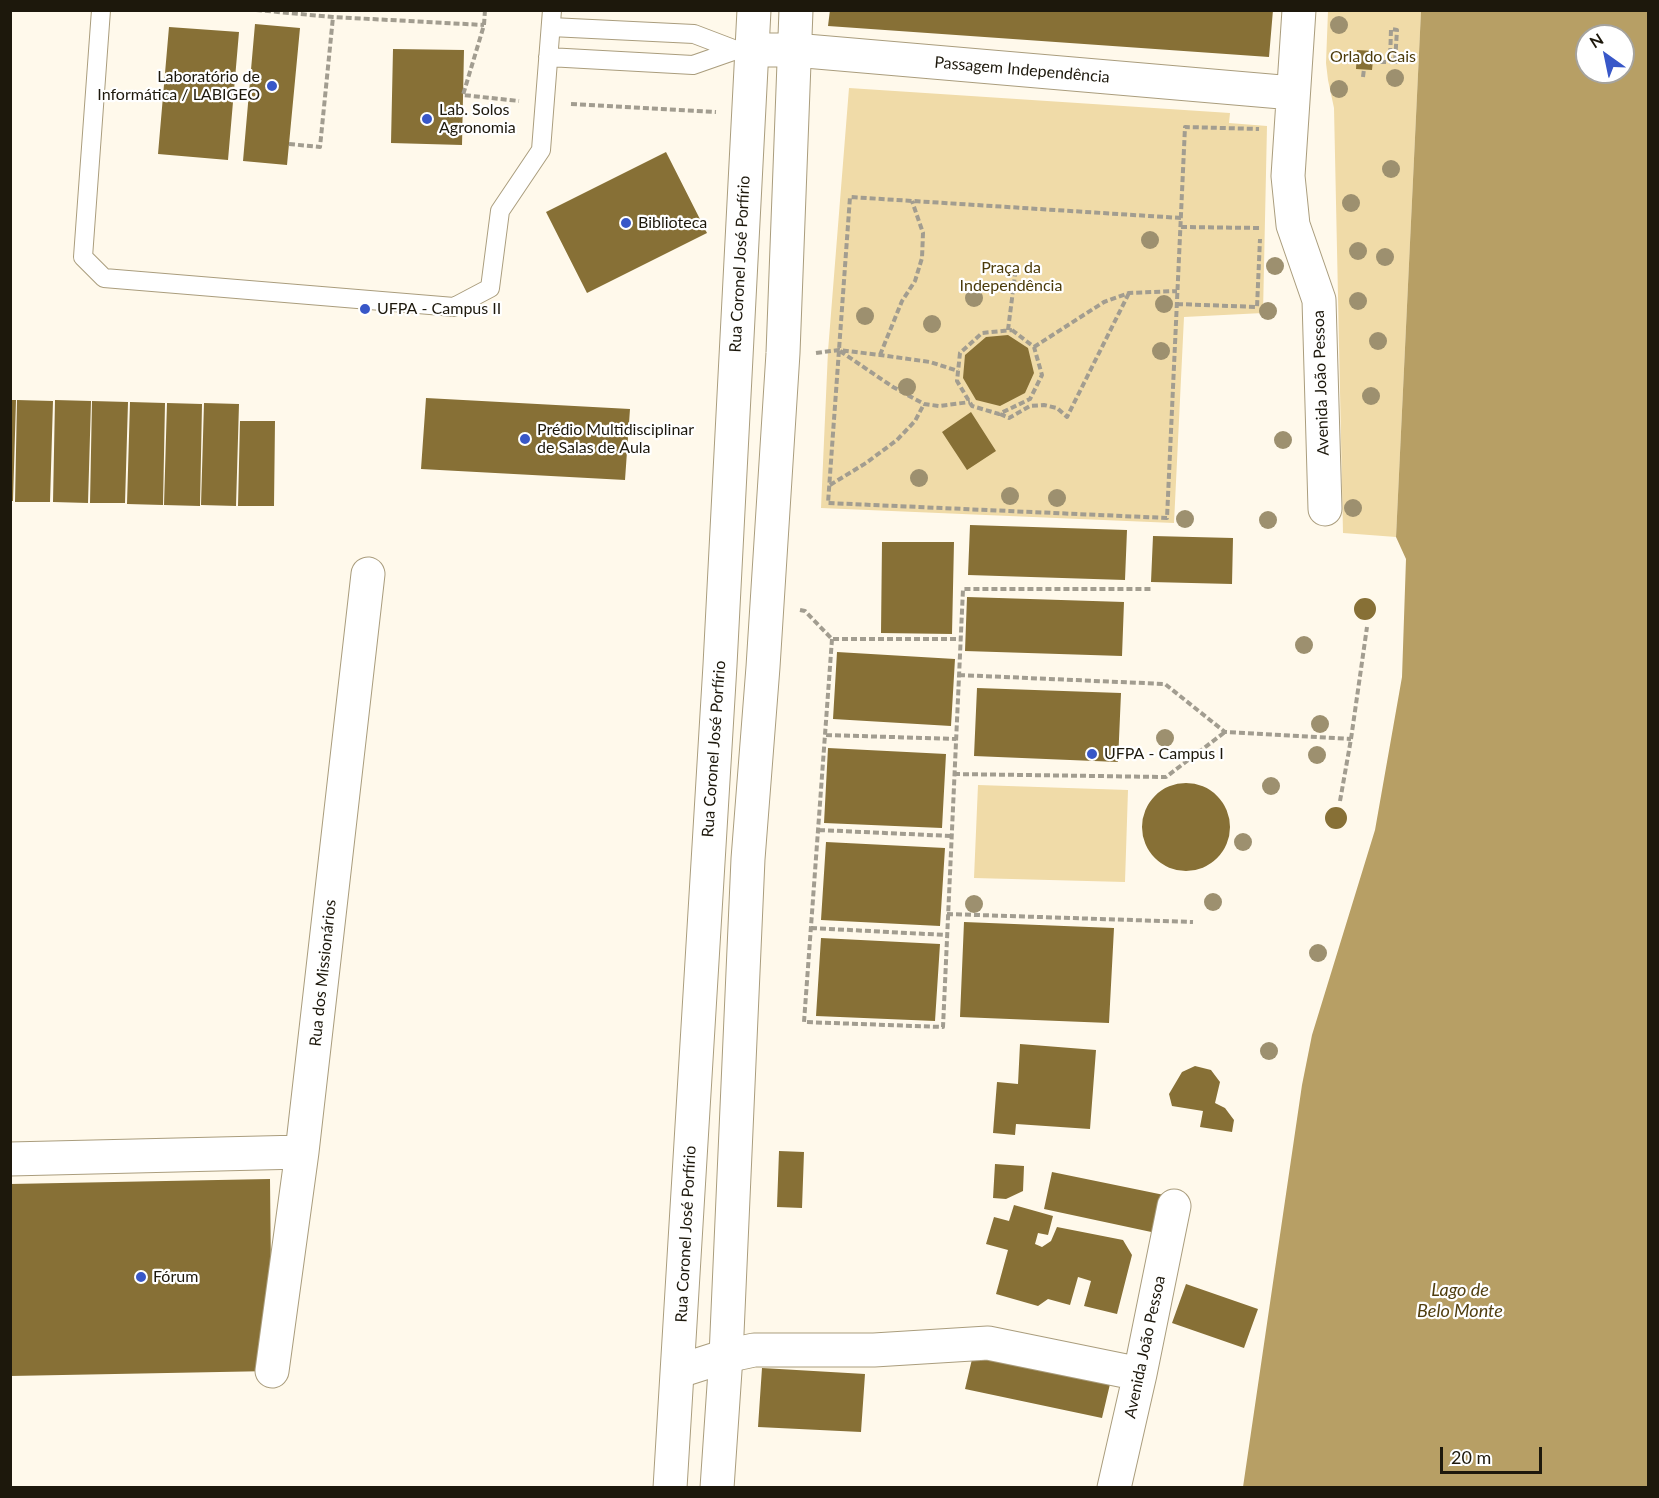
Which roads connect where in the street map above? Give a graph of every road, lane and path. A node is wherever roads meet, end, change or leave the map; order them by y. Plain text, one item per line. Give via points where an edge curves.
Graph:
1 (101, 10) edge
2 (256, 10) edge
3 (485, 10) edge
4 (754, 10) edge
5 (796, 10) edge
6 (1299, 10) edge
7 (333, 17) junction
8 (551, 19) edge
9 (484, 25) junction
10 (744, 50) junction
11 (794, 50) junction
12 (548, 57) junction
13 (1380, 62) dead end
14 (1411, 62) dead end
15 (1364, 69) dead end
16 (1363, 77) dead end
17 (1293, 93) junction
18 (545, 105) junction
19 (748, 112) junction
20 (1264, 129) dead end
21 (289, 144) dead end
22 (912, 201) junction
23 (1181, 218) junction
24 (1181, 226) junction
25 (1260, 228) dead end
26 (1015, 275) dead end
27 (1178, 291) junction
28 (1130, 293) junction
29 (1177, 304) junction
30 (1257, 307) dead end
31 (1008, 330) junction
32 (1034, 347) junction
33 (839, 350) junction
34 (880, 355) junction
35 (958, 371) junction
36 (970, 402) junction
37 (924, 404) junction
38 (999, 414) junction
39 (830, 485) junction
40 (1325, 509) dead end
41 (368, 574) dead end
42 (1153, 589) dead end
43 (799, 610) dead end
44 (1367, 627) dead end
45 (832, 639) junction
46 (961, 639) junction
47 (959, 675) junction
48 (1225, 732) junction
49 (826, 735) junction
50 (956, 739) junction
51 (1351, 739) junction
52 (954, 774) junction
53 (1340, 801) dead end
54 (819, 830) junction
55 (951, 836) junction
56 (707, 858) junction
57 (748, 859) junction
58 (947, 914) junction
59 (1193, 922) dead end
60 (811, 928) junction
61 (946, 935) junction
62 (302, 1152) junction
63 (10, 1159) edge
64 (1174, 1206) dead end
65 (726, 1356) junction
66 (272, 1371) dead end
67 (678, 1371) junction
68 (1140, 1374) junction
69 (670, 1488) edge
70 (717, 1488) edge
71 (1114, 1488) edge

1 - 18 lane via 83,257 104,278 454,307 490,288 500,211 541,150
2 - 7 path
3 - 9 path
4 - 10 street, Rua Coronel José Porfírio
5 - 11 street
6 - 17 street, Avenida João Pessoa
7 - 9 path
7 - 21 path via 320,147
8 - 10 lane via 694,34
8 - 12 lane
9 - 18 path via 463,95
10 - 11 street, Passagem Independência
10 - 12 lane via 693,64
10 - 19 street, Rua Coronel José Porfírio
11 - 17 street, Passagem Independência
11 - 57 street via 783,353
12 - 18 lane
13 - 14 path via 1390,62 1391,29 1397,30 1395,62
15 - 16 path
17 - 40 street, Avenida João Pessoa via 1288,176 1293,225 1319,300
18 - 19 path
19 - 56 street, Rua Coronel José Porfírio
20 - 23 path via 1185,127
22 - 23 path
22 - 33 path via 850,197
22 - 34 path via 923,233 922,258
23 - 24 path
24 - 25 path
24 - 27 path
26 - 31 path
27 - 28 path
27 - 29 path
28 - 32 path via 1104,302
28 - 38 path via 1067,417 1057,408 1044,405 1030,406 1009,418
29 - 30 path
29 - 39 path via 1167,518 828,503
31 - 32 path
31 - 35 path via 982,333 960,353
32 - 38 path via 1042,375 1030,399
33 - 34 path
33 - 37 path
33 - 39 path
34 - 35 path via 930,362
35 - 36 path via 957,381
36 - 37 path
36 - 38 path
37 - 39 path via 897,440
41 - 62 street, Rua dos Missionários
42 - 46 path via 963,589
43 - 45 path via 805,610
44 - 51 path
45 - 46 path
45 - 49 path
46 - 47 path
47 - 48 path via 1165,684
47 - 50 path
48 - 51 path
48 - 52 path via 1166,777
49 - 50 path
49 - 54 path
50 - 52 path
51 - 53 path
52 - 55 path
54 - 55 path
54 - 60 path
55 - 58 path
56 - 57 street
56 - 67 street, Rua Coronel José Porfírio
57 - 65 street
58 - 59 path
58 - 61 path
60 - 61 path
60 - 61 path via 804,1022 943,1027
62 - 63 street
62 - 66 street, Rua dos Missionários
64 - 68 street, Avenida João Pessoa
65 - 67 street
65 - 68 street via 754,1350 873,1350 988,1343
65 - 70 street
67 - 69 street, Rua Coronel José Porfírio
68 - 71 street, Avenida João Pessoa

